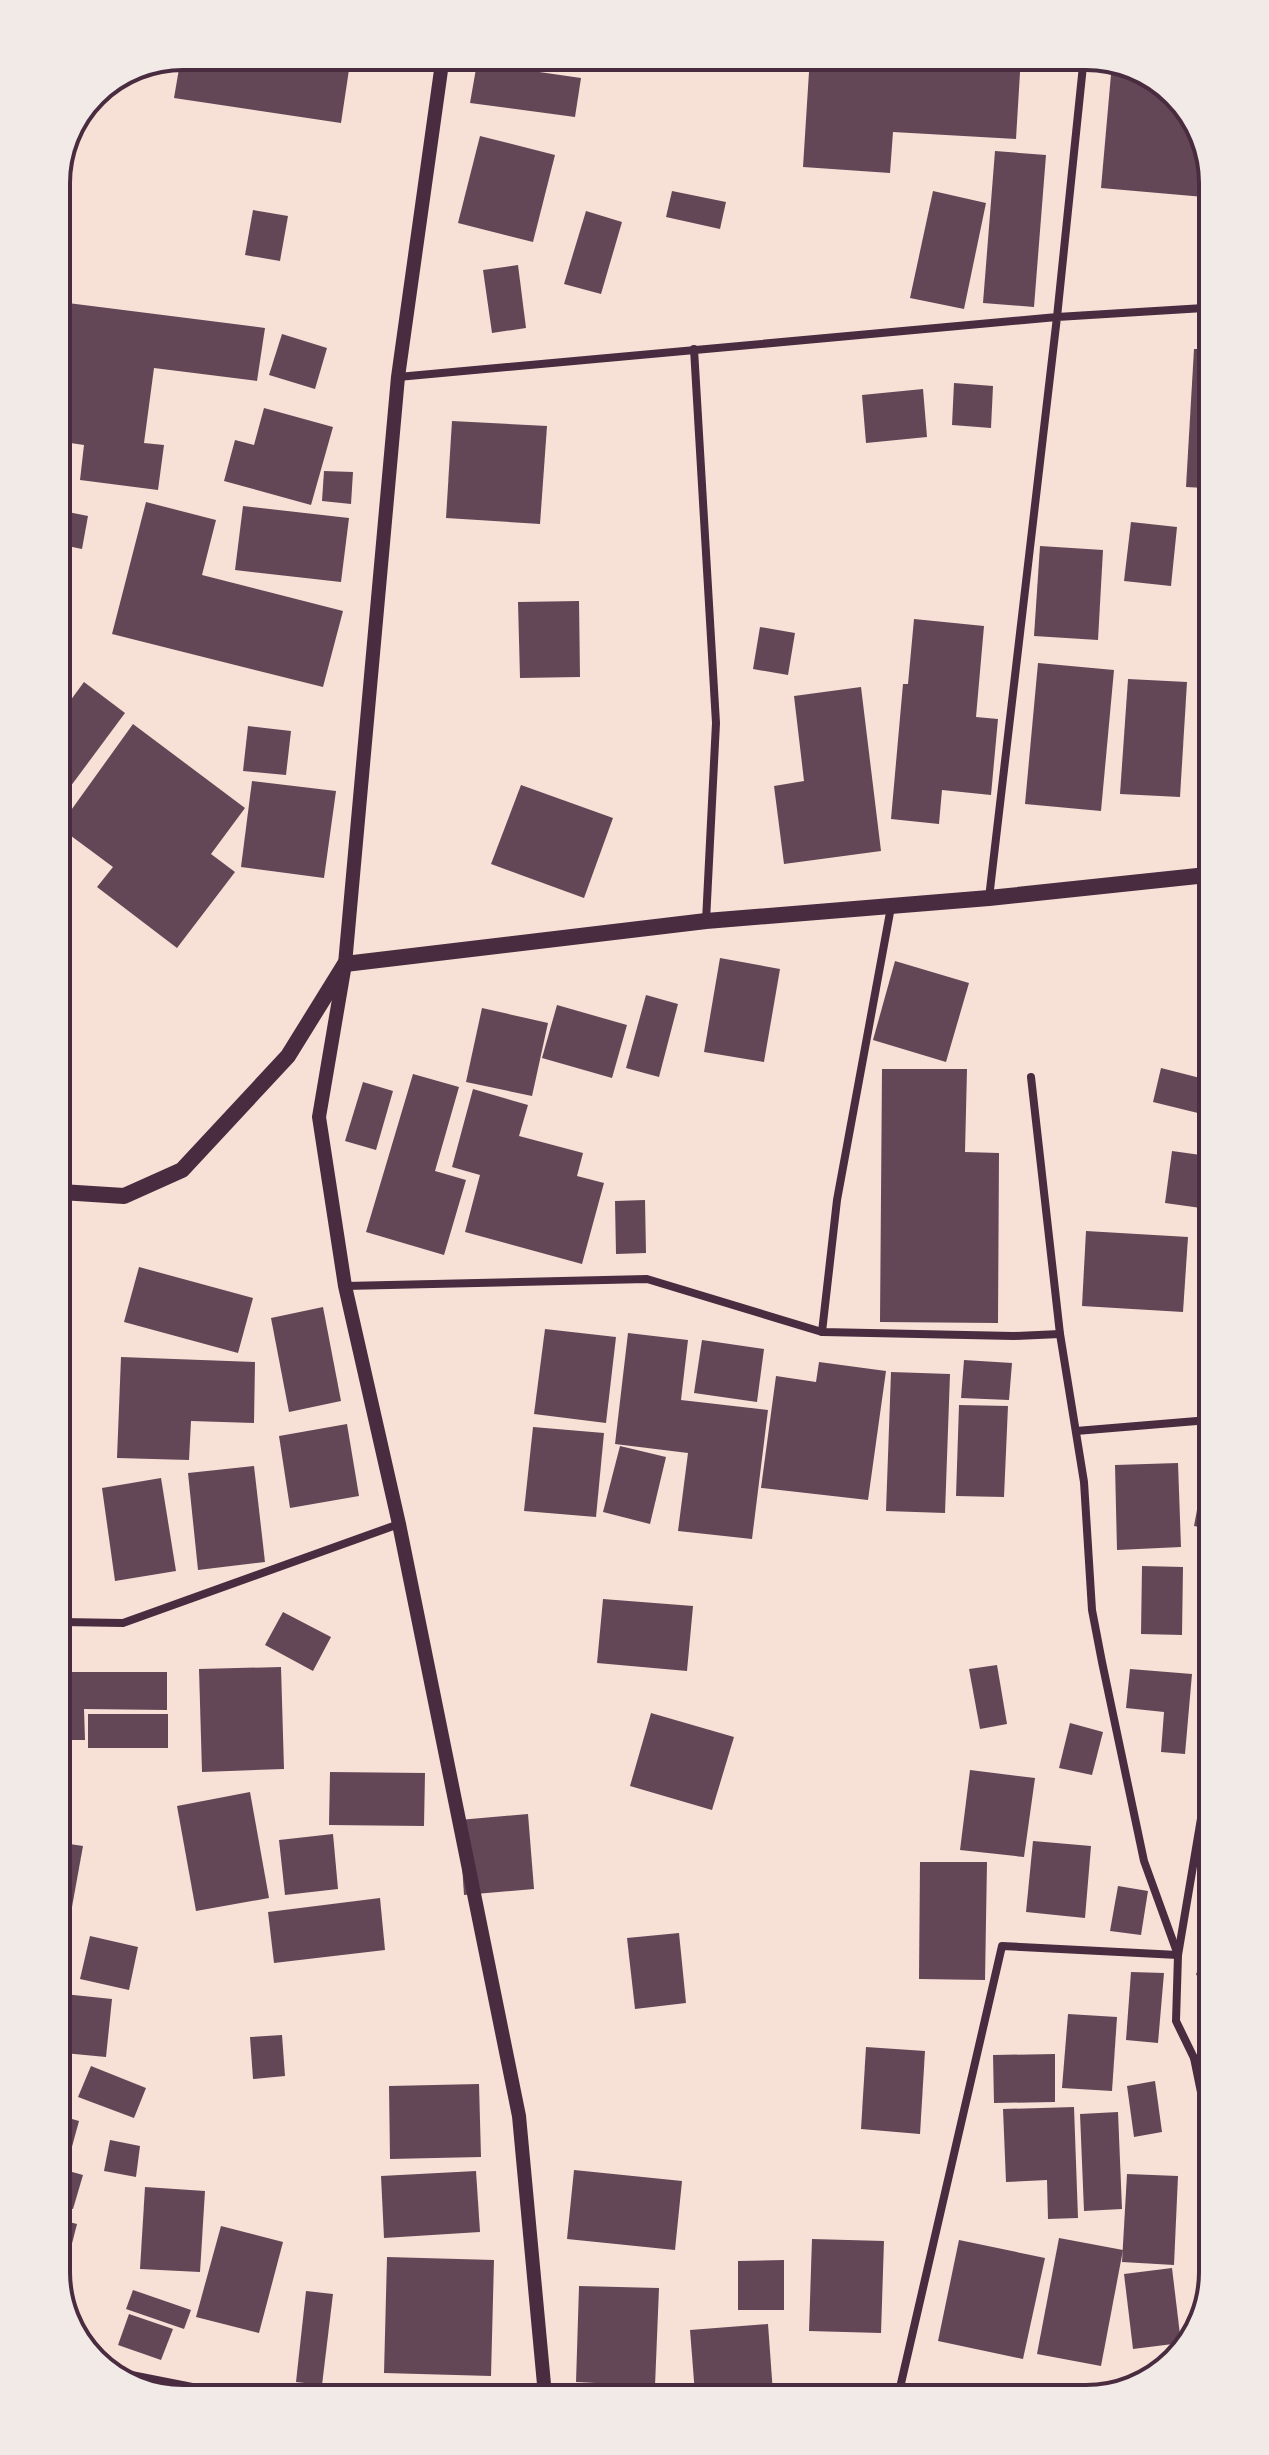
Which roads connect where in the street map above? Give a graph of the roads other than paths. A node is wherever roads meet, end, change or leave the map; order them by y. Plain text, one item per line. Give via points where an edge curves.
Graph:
1 (441, 70) edge
2 (1083, 70) edge
3 (1199, 308) edge
4 (1057, 317) junction
5 (694, 349) junction
6 (398, 377) junction
7 (1199, 876) edge
8 (989, 898) junction
9 (892, 906) junction
10 (706, 921) junction
11 (345, 964) junction
12 (1031, 1077) dead end
13 (70, 1193) edge
14 (345, 1286) junction
15 (822, 1332) junction
16 (1060, 1334) junction
17 (1199, 1421) edge
18 (1076, 1431) junction
19 (399, 1524) junction
20 (70, 1622) edge
21 (1199, 1830) edge
22 (1178, 1955) junction
23 (1194, 2058) junction
24 (1199, 2059) edge
25 (1199, 2082) edge
26 (143, 2377) edge
27 (182, 2385) edge
28 (544, 2385) edge
29 (901, 2385) edge

1 - 6 street
2 - 4 street
3 - 4 street
4 - 5 street
4 - 8 street
5 - 6 street
5 - 10 street via 716,723
6 - 11 street
7 - 8 main road
8 - 9 main road
9 - 10 main road
9 - 15 street via 837,1200
10 - 11 main road
11 - 13 main road via 288,1056 182,1170 124,1196
11 - 14 street via 319,1117
12 - 16 street
14 - 15 street via 647,1279
14 - 19 street
15 - 16 street
16 - 18 street
17 - 18 street
18 - 22 street via 1092,1610 1102,1662 1144,1861
19 - 20 street via 123,1623
19 - 28 street via 519,2116
21 - 22 street
22 - 23 street via 1176,2021
22 - 29 street via 1002,1946
23 - 24 street
23 - 25 street
26 - 27 street

